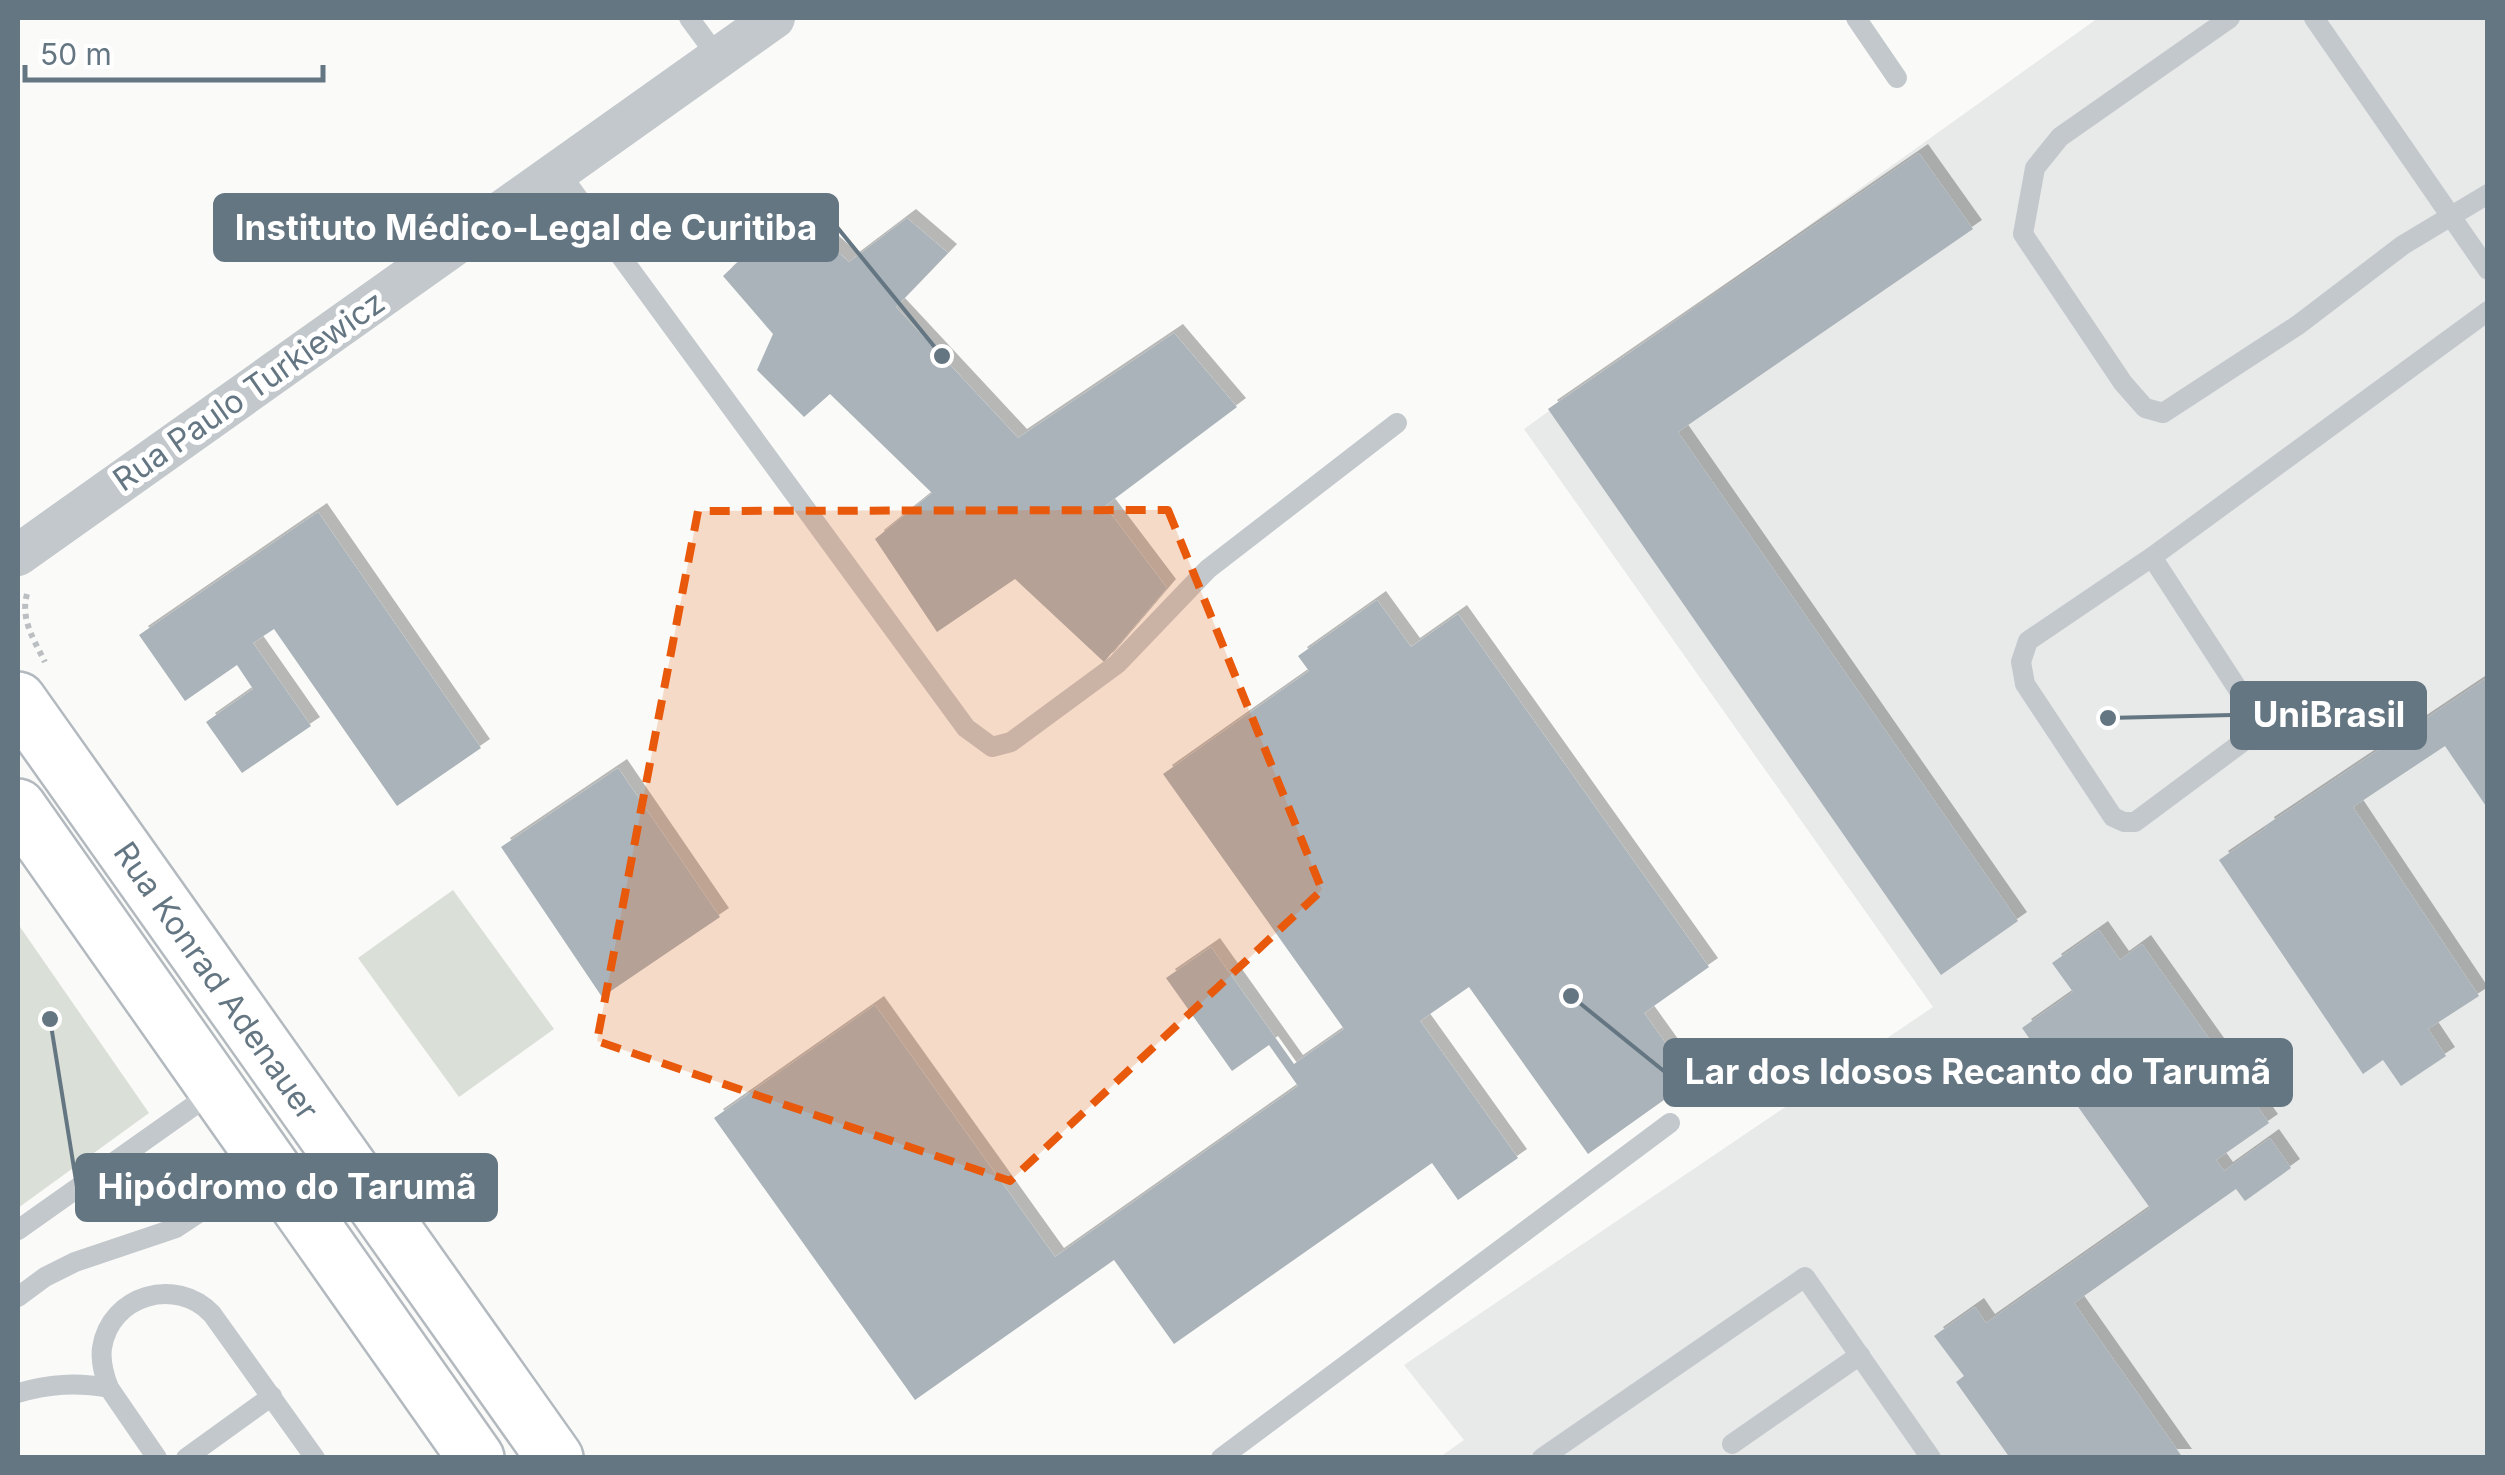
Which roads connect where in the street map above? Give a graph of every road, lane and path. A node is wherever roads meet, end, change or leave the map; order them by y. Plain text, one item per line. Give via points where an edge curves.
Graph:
1 (689, 18) edge
2 (774, 18) edge
3 (1856, 18) edge
4 (2230, 18) edge
5 (2314, 18) edge
6 (717, 56) junction
7 (1897, 78) dead end
8 (559, 172) junction
9 (2488, 194) edge
10 (2453, 216) junction
11 (2488, 270) edge
12 (2488, 311) edge
13 (1397, 423) dead end
14 (18, 555) edge
15 (2152, 557) junction
16 (18, 700) edge
17 (18, 807) edge
18 (218, 1089) junction
19 (1670, 1123) dead end
20 (270, 1166) junction
21 (18, 1230) edge
22 (18, 1297) edge
23 (1860, 1355) junction
24 (108, 1388) junction
25 (18, 1393) edge
26 (272, 1396) junction
27 (1732, 1444) dead end
28 (157, 1458) edge
29 (186, 1458) edge
30 (315, 1458) edge
31 (476, 1458) edge
32 (554, 1458) edge
33 (1221, 1458) edge
34 (1542, 1458) edge
35 (1931, 1458) edge

1 - 6 lane
2 - 6 street, Rua Paulo Turkiewicz
3 - 7 lane
4 - 10 lane via 2060,138 2035,168 2023,234 2144,408 2163,413
5 - 10 lane
6 - 8 street, Rua Paulo Turkiewicz
8 - 13 lane via 966,728 992,747 1012,742 1117,664 1208,568
8 - 14 street, Rua Paulo Turkiewicz
9 - 10 lane
10 - 11 lane
12 - 15 lane
15 - 15 lane via 2258,720 2256,732 2204,772 2134,822 2124,822 2113,817 2025,684 2020,662 2028,641
16 - 32 main road, Rua Konrad Adenauer
17 - 18 main road, Rua Konrad Adenauer
18 - 20 main road, Rua Konrad Adenauer
18 - 21 lane
19 - 33 lane
20 - 22 lane via 187,1222 75,1262
20 - 31 main road, Rua Konrad Adenauer
23 - 27 lane
23 - 34 lane via 1805,1276
23 - 35 lane
24 - 25 lane via 65,1384
24 - 26 lane via 102,1362 112,1322 131,1303 170,1293 206,1306
24 - 28 lane
26 - 29 lane
26 - 30 lane

